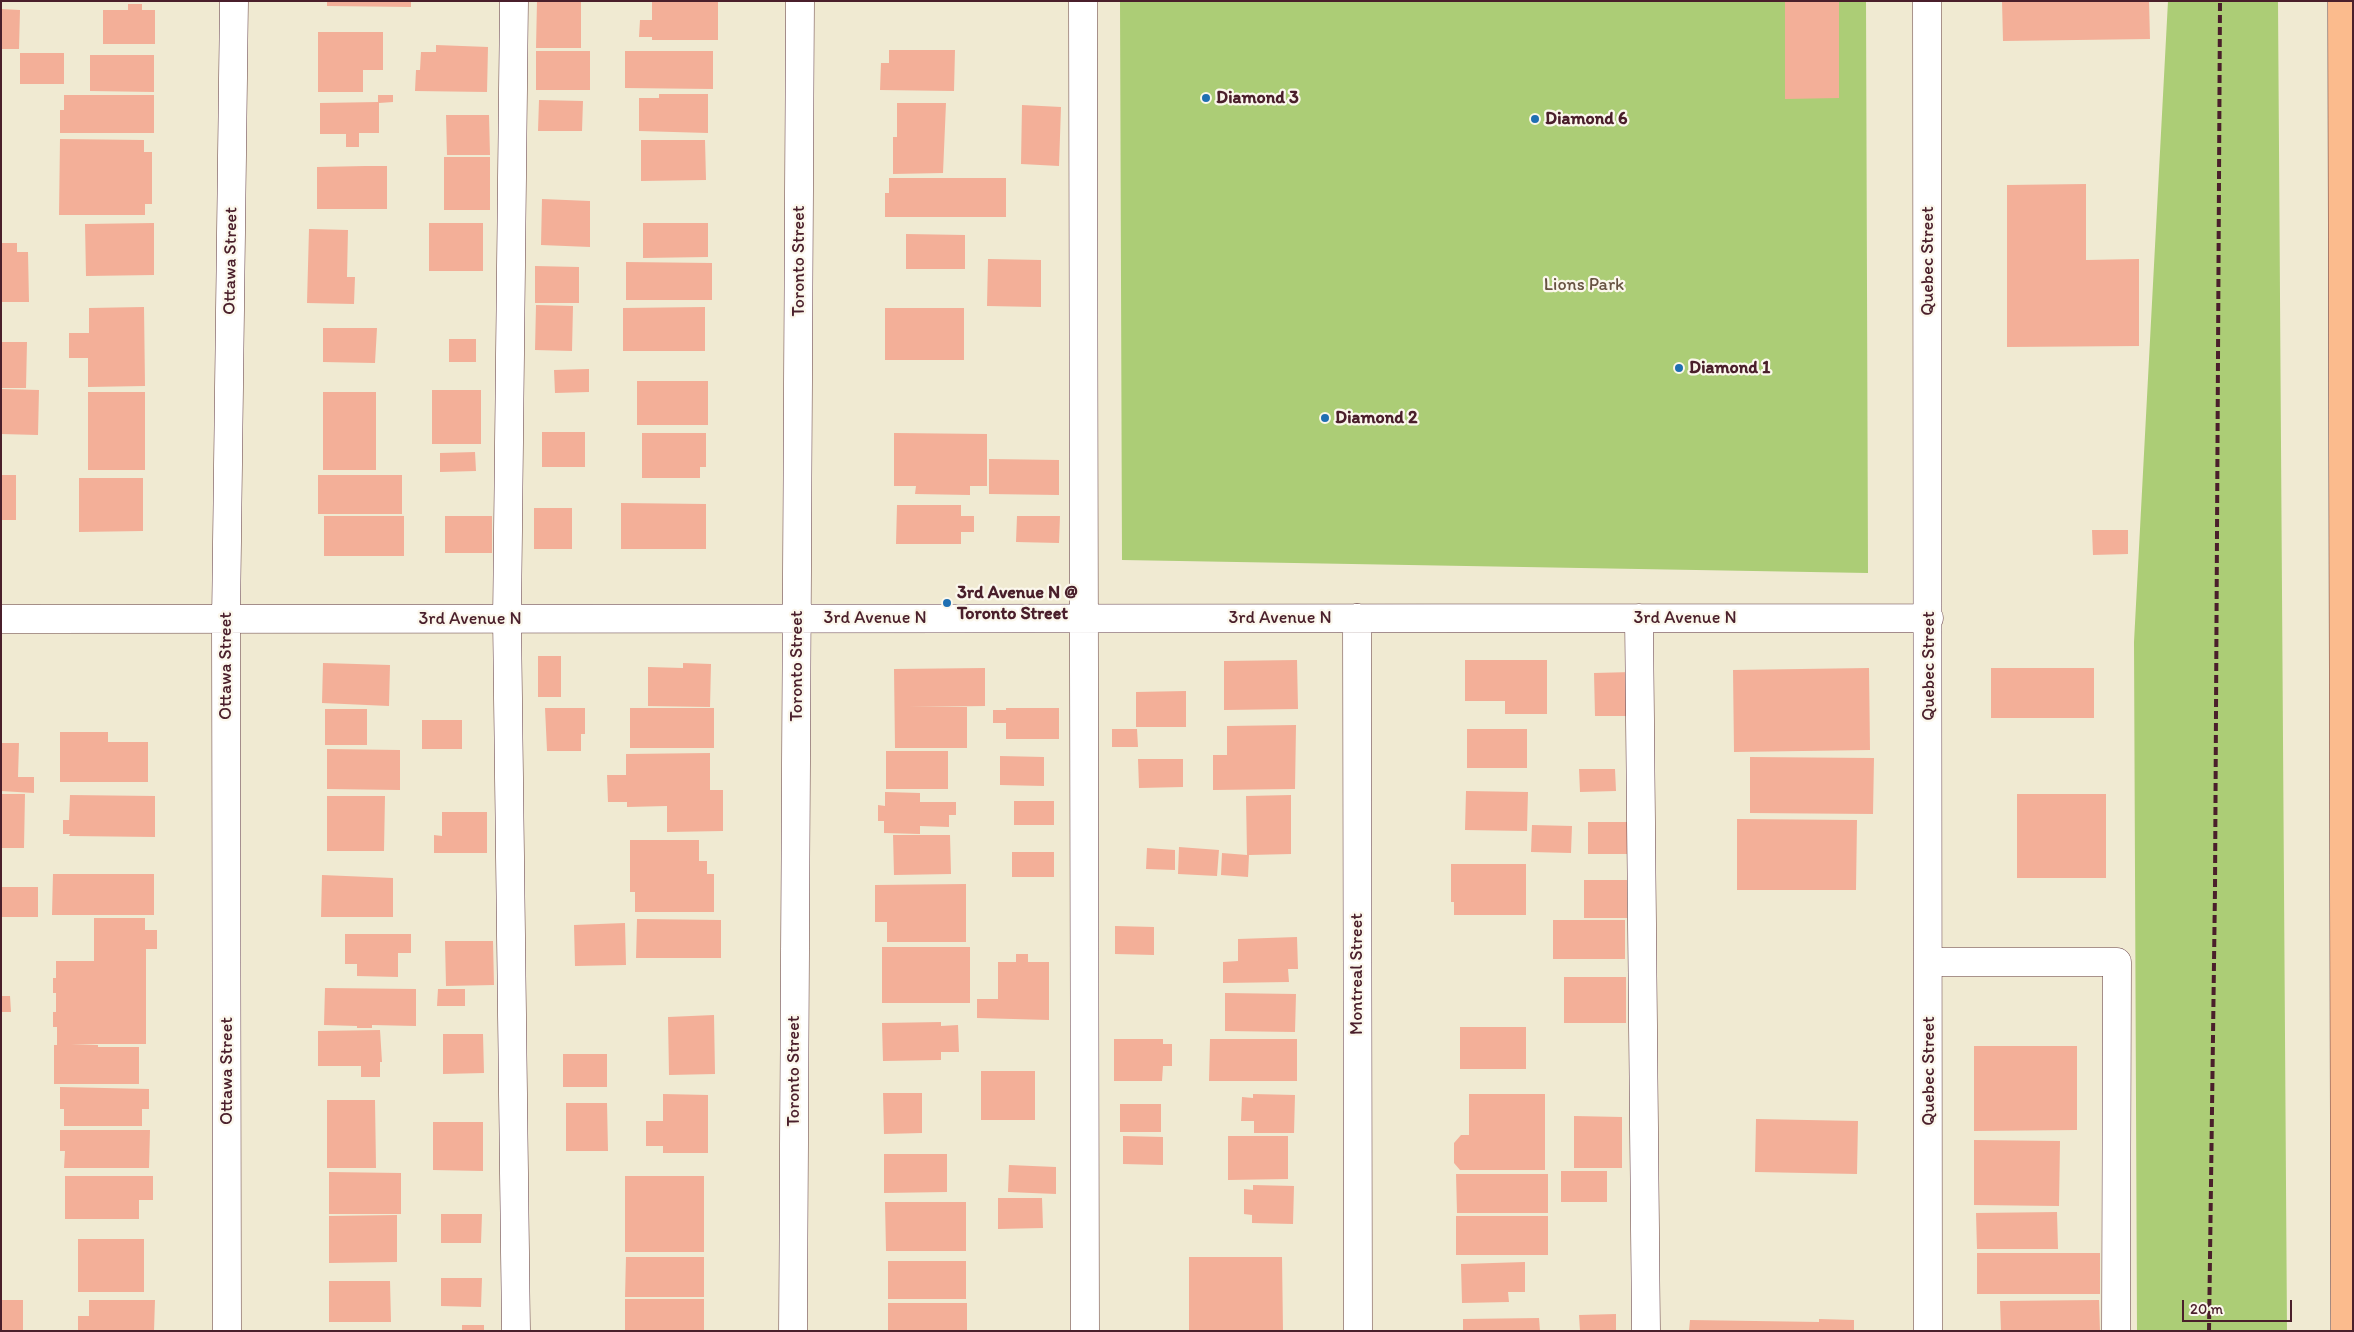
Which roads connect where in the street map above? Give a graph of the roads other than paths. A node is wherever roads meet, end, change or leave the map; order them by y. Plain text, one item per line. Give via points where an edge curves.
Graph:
1 (234, 1) edge
2 (514, 1) edge
3 (800, 1) edge
4 (1083, 1) edge
5 (1927, 1) edge
6 (2342, 1) edge
7 (797, 618) junction
8 (1084, 618) junction
9 (1357, 618) junction
10 (1639, 618) junction
11 (1929, 618) junction
12 (1, 619) edge
13 (226, 619) junction
14 (507, 619) junction
15 (1929, 962) junction
16 (227, 1331) edge
17 (516, 1331) edge
18 (793, 1331) edge
19 (1085, 1331) edge
20 (1358, 1331) edge
21 (1646, 1331) edge
22 (1928, 1331) edge
23 (2116, 1331) edge
24 (2345, 1331) edge

1 - 13 street, Ottawa Street
2 - 14 street
3 - 7 street, Toronto Street
4 - 8 street
5 - 11 street, Quebec Street
6 - 24 main road
7 - 8 street, 3rd Avenue N
7 - 14 street, 3rd Avenue N
7 - 18 street, Toronto Street
8 - 9 street, 3rd Avenue N
8 - 19 street
9 - 10 street, 3rd Avenue N
9 - 20 street, Montreal Street
10 - 11 street, 3rd Avenue N
10 - 21 street
11 - 15 street, Quebec Street
12 - 13 street, 3rd Avenue N
13 - 14 street, 3rd Avenue N
13 - 16 street, Ottawa Street
14 - 17 street
15 - 22 street, Quebec Street
15 - 23 street via 2117,962

